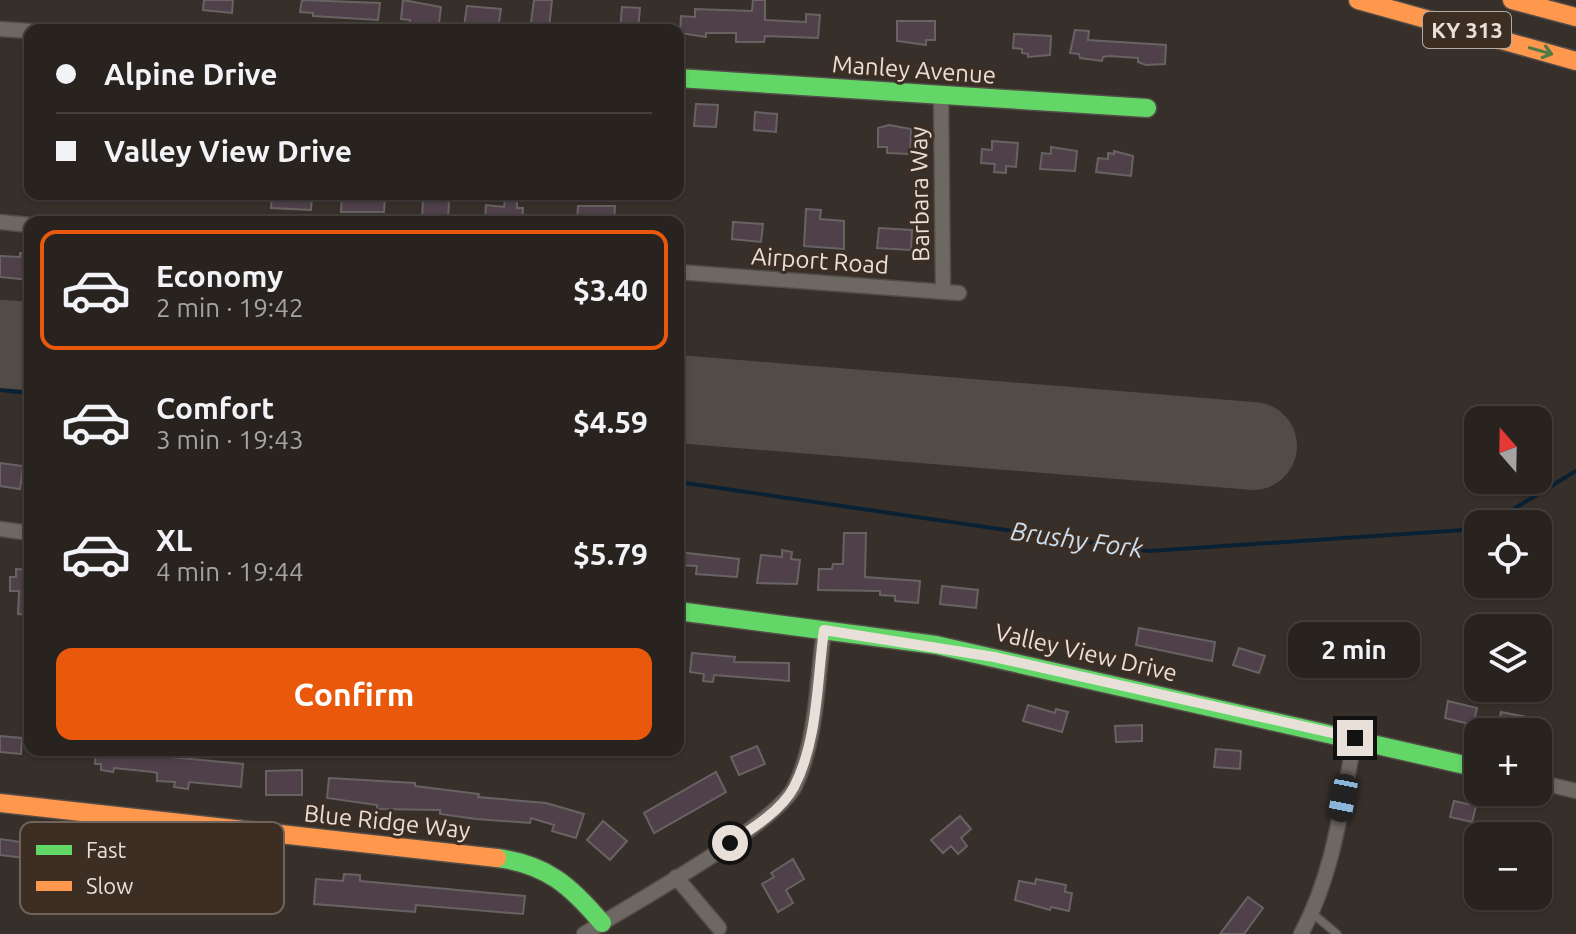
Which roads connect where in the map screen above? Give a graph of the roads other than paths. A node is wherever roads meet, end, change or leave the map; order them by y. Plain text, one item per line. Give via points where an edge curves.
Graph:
1 (1358, 0) edge
2 (1512, 0) edge
3 (1576, 17) edge
4 (0, 29) edge
5 (24, 31) edge
6 (1576, 61) edge
7 (684, 78) edge
8 (941, 96) junction
9 (1147, 108) dead end
10 (0, 222) edge
11 (24, 224) edge
12 (684, 272) edge
13 (943, 292) junction
14 (959, 293) dead end
15 (0, 529) edge
16 (24, 532) edge
17 (684, 612) edge
18 (824, 630) junction
19 (1355, 738) junction
20 (1464, 765) edge
21 (1552, 785) edge
22 (1576, 791) edge
23 (0, 803) edge
24 (171, 822) edge
25 (284, 834) edge
26 (676, 877) junction
27 (1312, 913) junction
28 (602, 923) junction
29 (719, 928) dead end
30 (584, 934) edge
31 (1301, 934) edge
32 (1337, 934) edge

1 -> 6 main road, KY 313
2 - 3 main road, KY 313
4 - 5 street
7 - 8 main road, Manley Avenue
8 - 9 main road, Manley Avenue
8 - 13 street, Barbara Way
10 - 11 street
12 - 13 street, Airport Road
13 - 14 street, Airport Road
15 - 16 street
17 - 18 main road, Valley View Drive
18 - 19 main road, Valley View Drive via 994,657
18 - 26 street via 808,751 793,789 757,826
19 - 20 main road, Valley View Drive
19 - 27 street via 1330,864
21 - 22 street
23 - 24 main road, Blue Ridge Way
25 - 28 main road, Blue Ridge Way via 546,867 570,885
26 - 28 street
26 - 29 street
27 - 31 street
27 - 32 lane
28 - 30 street

